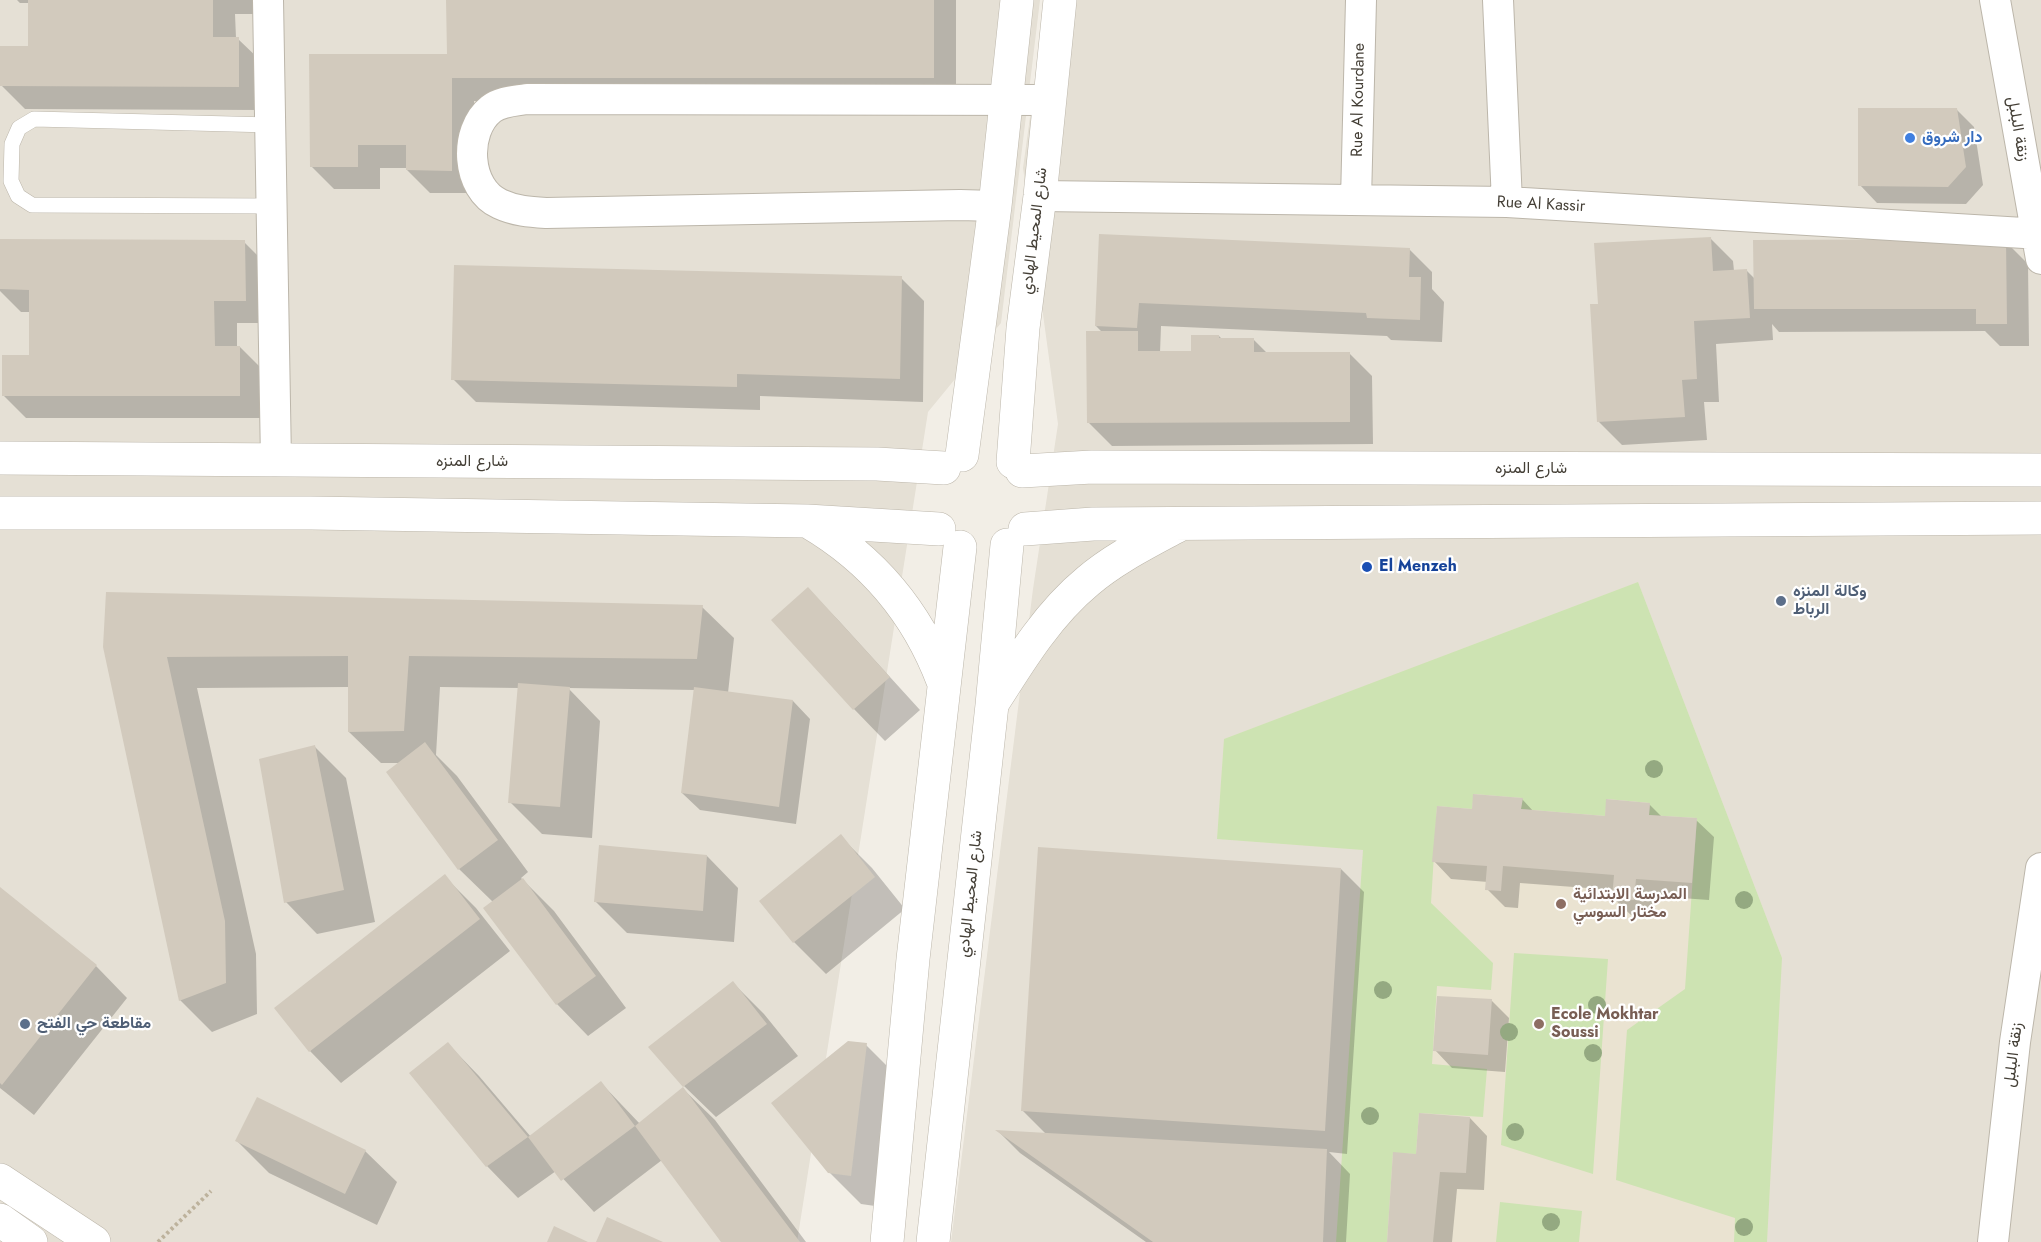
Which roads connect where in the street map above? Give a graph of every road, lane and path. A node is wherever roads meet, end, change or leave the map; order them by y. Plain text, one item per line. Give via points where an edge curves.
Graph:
1 (268, 0) edge
2 (1017, 0) edge
3 (1060, 0) edge
4 (1361, 0) edge
5 (1498, 0) edge
6 (1995, 0) edge
7 (1006, 99) junction
8 (1050, 100) junction
9 (271, 125) junction
10 (1040, 196) junction
11 (1356, 200) junction
12 (1507, 202) junction
13 (272, 206) junction
14 (994, 206) junction
15 (2039, 242) edge
16 (0, 458) edge
17 (276, 460) junction
18 (953, 462) junction
19 (1017, 466) junction
20 (2041, 471) edge
21 (0, 513) edge
22 (2041, 518) edge
23 (807, 521) junction
24 (1182, 524) junction
25 (1016, 537) junction
26 (950, 538) junction
27 (944, 683) junction
28 (992, 705) junction
29 (2041, 868) edge
30 (2028, 1043) edge
31 (0, 1180) edge
32 (211, 1191) dead end
33 (0, 1220) edge
34 (31, 1242) edge
35 (94, 1242) edge
36 (158, 1242) edge
37 (887, 1242) edge
38 (933, 1242) edge
39 (1993, 1242) edge

1 - 9 street
2 - 7 street
3 - 8 street, شارع المحيط الهادي
4 - 11 street, Rue Al Kourdane
5 - 12 street
6 - 15 street, زنقة البلبل
7 - 8 street
7 - 14 street
7 - 14 street via 527,99 492,108 477,125 471,152 478,180 487,195 499,204 521,211
8 - 10 street, شارع المحيط الهادي
9 - 13 street
9 - 13 lane via 34,119 19,129 12,144 11,181 18,196 32,205
10 - 11 street, Rue Al Kassir
10 - 19 street, شارع المحيط الهادي via 1023,328
11 - 12 street, Rue Al Kassir
12 - 15 street, Rue Al Kassir
13 - 17 street
14 - 18 street
16 - 17 street, شارع المنزه
17 - 18 street, شارع المنزه
18 - 19 street via 973,452 989,452
18 - 26 street via 933,486 932,497 933,514
19 - 20 street, شارع المنزه
19 - 25 street via 1028,481 1032,497 1031,514
21 - 23 street via 311,513
22 - 24 street
23 - 26 street
23 - 27 street via 847,548 886,583 920,630
24 - 25 street via 1093,525
24 - 28 street via 1113,563 1073,594 1046,625
25 - 26 street via 999,549 982,552
25 - 28 street, شارع المحيط الهادي
26 - 27 street
27 - 37 street
28 - 38 street, شارع المحيط الهادي
29 - 30 street, زنقة البلبل
30 - 39 street, زنقة البلبل
31 - 35 street
32 - 36 path
33 - 34 street

